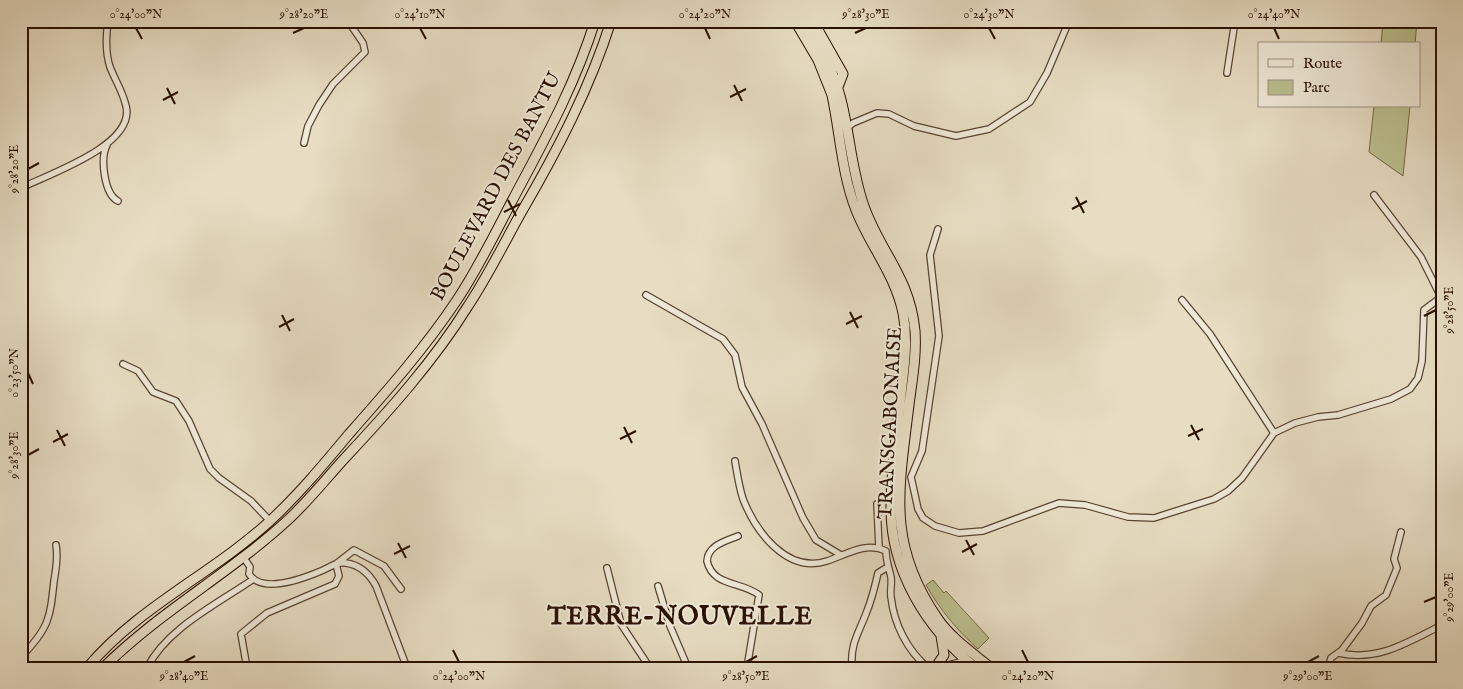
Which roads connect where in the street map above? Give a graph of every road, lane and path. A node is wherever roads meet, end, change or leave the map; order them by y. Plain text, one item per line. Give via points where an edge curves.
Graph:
1 (108, 21) edge
2 (348, 21) edge
3 (595, 21) edge
4 (610, 21) edge
5 (795, 21) edge
6 (804, 21) edge
7 (813, 21) edge
8 (1069, 21) edge
9 (1235, 21) edge
10 (1227, 73) dead end
11 (838, 87) junction
12 (847, 128) junction
13 (304, 143) dead end
14 (107, 145) junction
15 (21, 188) edge
16 (1374, 196) dead end
17 (118, 201) dead end
18 (938, 229) dead end
19 (646, 295) dead end
20 (1441, 299) edge
21 (1182, 300) dead end
22 (123, 364) dead end
23 (1274, 433) junction
24 (735, 461) dead end
25 (901, 475) junction
26 (911, 477) junction
27 (877, 504) dead end
28 (270, 521) junction
29 (1401, 532) dead end
30 (738, 536) dead end
31 (56, 545) dead end
32 (879, 548) junction
33 (841, 555) junction
34 (244, 558) junction
35 (336, 564) junction
36 (607, 568) dead end
37 (886, 568) junction
38 (252, 580) junction
39 (658, 586) dead end
40 (401, 590) dead end
41 (1442, 625) edge
42 (941, 636) junction
43 (1339, 653) junction
44 (22, 662) edge
45 (974, 666) edge
46 (32, 668) edge
47 (87, 668) edge
48 (104, 668) edge
49 (147, 668) edge
50 (247, 668) edge
51 (407, 668) edge
52 (650, 668) edge
53 (688, 668) edge
54 (748, 668) edge
55 (852, 668) edge
56 (928, 668) edge
57 (935, 668) edge
58 (942, 668) edge
59 (990, 668) edge
60 (1328, 668) edge

1 - 14 street via 107,55 127,110 121,130
2 - 13 street via 363,43 365,52 333,84 319,104
3 - 28 highway, BOULEVARD DES BANTU via 561,109 458,299 414,360
4 - 34 highway, BOULEVARD DES BANTU via 603,48 573,116 468,307 372,428 291,517
5 - 42 highway, TRANSGABONAISE via 826,78 855,208 891,275 903,314 906,351 891,484 891,520 895,544 915,597
6 - 11 highway, TRANSGABONAISE
7 - 11 highway via 843,74
8 - 12 street via 1047,73 1030,102 989,129 956,136 876,113
9 - 10 street
11 - 12 highway, TRANSGABONAISE
12 - 25 highway, TRANSGABONAISE via 861,199 904,284 915,330
14 - 15 street
14 - 17 street via 103,166 111,195
16 - 20 street via 1421,257
18 - 26 street via 930,255 939,336 922,452
19 - 33 street via 724,339 735,355 742,386 802,518 816,540
20 - 23 street via 1424,310 1422,361 1418,378 1410,390 1338,415 1295,423
21 - 23 street via 1210,334
22 - 28 street via 138,371 153,392 176,401 189,421 210,469 251,501
23 - 26 street via 1252,466 1228,491 1187,509 1154,518 1128,517 1085,505 1060,503 983,531 959,533 935,526 921,516
24 - 33 street via 743,497 767,540 802,564 826,562
25 - 26 street
25 - 59 highway, TRANSGABONAISE via 898,506 901,537 919,585 939,620
27 - 32 street
28 - 47 highway, BOULEVARD DES BANTU via 128,627
29 - 43 street via 1394,559 1397,568 1386,596 1371,606
30 - 54 street via 716,545 707,560 712,574 722,581 759,595
31 - 44 street via 49,621
32 - 33 street via 858,549
32 - 37 street via 886,551
34 - 38 street
34 - 48 highway, BOULEVARD DES BANTU via 152,624
35 - 38 street via 288,581 264,584
35 - 40 street via 358,550 384,566
35 - 50 street via 339,576 336,584 267,613 241,634
35 - 51 street via 346,562 370,575
36 - 52 street via 621,624
37 - 55 street via 878,573 854,640
37 - 56 street via 891,578 893,605 901,633 909,649
38 - 49 street via 171,635
39 - 53 street
41 - 43 street via 1384,653 1360,656
42 - 45 highway, TRANSGABONAISE
42 - 57 highway via 944,655
43 - 60 street via 1333,656
44 - 46 street
45 - 58 highway via 959,664

